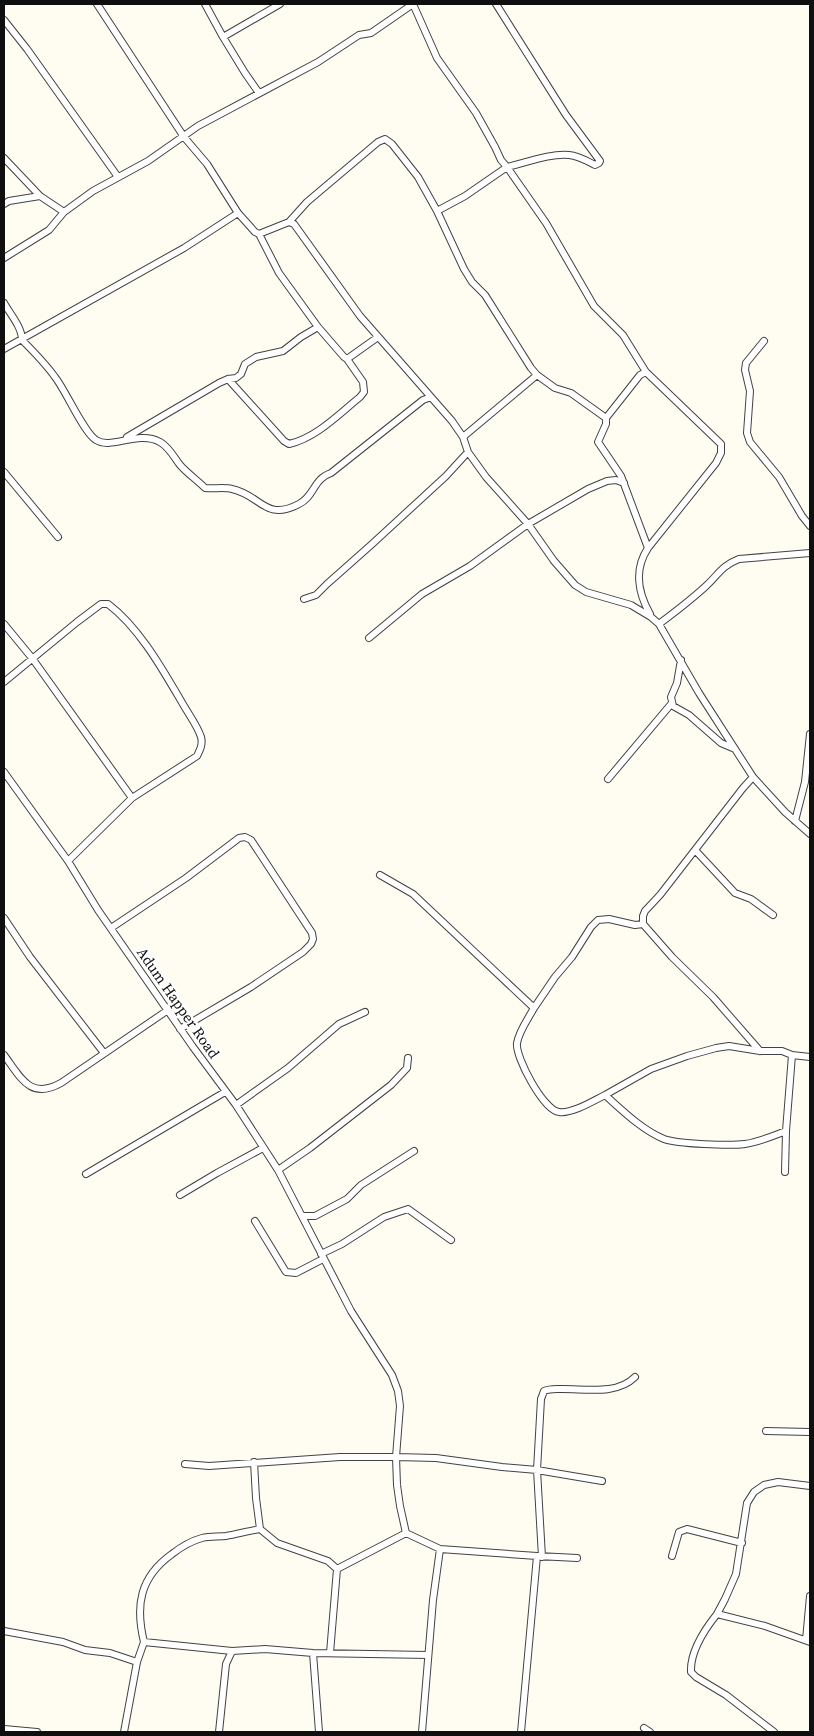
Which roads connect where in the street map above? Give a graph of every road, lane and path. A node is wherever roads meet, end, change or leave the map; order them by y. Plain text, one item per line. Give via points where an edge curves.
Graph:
1 (97, 4) edge
2 (205, 4) edge
3 (280, 4) edge
4 (413, 4) edge
5 (496, 4) edge
6 (4, 20) edge
7 (223, 37) junction
8 (259, 93) junction
9 (184, 137) junction
10 (4, 158) edge
11 (507, 167) junction
12 (118, 177) junction
13 (40, 196) junction
14 (4, 204) edge
15 (437, 210) junction
16 (64, 212) junction
17 (238, 213) junction
18 (289, 222) junction
19 (259, 234) junction
20 (4, 258) edge
21 (4, 303) edge
22 (318, 327) junction
23 (378, 337) junction
24 (22, 340) junction
25 (764, 341) dead end
26 (4, 349) edge
27 (347, 359) junction
28 (646, 372) junction
29 (537, 375) junction
30 (228, 379) junction
31 (431, 397) junction
32 (606, 418) junction
33 (463, 437) junction
34 (124, 439) junction
35 (468, 452) junction
36 (4, 472) edge
37 (624, 483) junction
38 (528, 524) junction
39 (810, 526) edge
40 (58, 537) dead end
41 (648, 548) junction
42 (810, 553) edge
43 (304, 599) dead end
44 (651, 617) junction
45 (4, 624) edge
46 (659, 624) junction
47 (369, 638) dead end
48 (32, 658) junction
49 (681, 660) junction
50 (4, 682) edge
51 (672, 703) junction
52 (810, 734) edge
53 (735, 749) junction
54 (4, 772) edge
55 (753, 777) junction
56 (608, 779) dead end
57 (132, 798) junction
58 (796, 821) junction
59 (810, 834) edge
60 (695, 850) junction
61 (68, 861) junction
62 (380, 875) dead end
63 (773, 915) dead end
64 (4, 918) edge
65 (643, 924) junction
66 (111, 928) junction
67 (534, 1008) junction
68 (168, 1010) junction
69 (365, 1012) dead end
70 (180, 1029) junction
71 (760, 1051) junction
72 (104, 1054) junction
73 (4, 1055) edge
74 (792, 1055) junction
75 (810, 1057) edge
76 (408, 1058) dead end
77 (225, 1092) junction
78 (605, 1095) junction
79 (236, 1105) junction
80 (786, 1131) junction
81 (263, 1148) junction
82 (414, 1151) dead end
83 (278, 1170) junction
84 (785, 1172) dead end
85 (86, 1174) dead end
86 (180, 1196) dead end
87 (303, 1216) junction
88 (255, 1221) dead end
89 (451, 1240) dead end
90 (322, 1257) junction
91 (635, 1377) dead end
92 (766, 1430) dead end
93 (810, 1432) edge
94 (396, 1456) junction
95 (254, 1462) junction
96 (185, 1464) dead end
97 (537, 1470) junction
98 (602, 1481) dead end
99 (810, 1486) edge
100 (260, 1529) junction
101 (406, 1533) junction
102 (742, 1543) junction
103 (440, 1549) junction
104 (539, 1556) junction
105 (672, 1556) dead end
106 (577, 1558) dead end
107 (338, 1569) junction
108 (810, 1596) edge
109 (717, 1614) junction
110 (4, 1630) edge
111 (808, 1641) edge
112 (144, 1642) junction
113 (232, 1651) junction
114 (314, 1653) junction
115 (330, 1653) junction
116 (428, 1656) junction
117 (137, 1662) junction
118 (4, 1729) edge
119 (23, 1731) edge
120 (37, 1732) edge
121 (124, 1732) edge
122 (219, 1732) edge
123 (319, 1732) edge
124 (422, 1732) edge
125 (521, 1732) edge
126 (774, 1732) edge

1 - 9 street
2 - 7 street
3 - 7 street
4 - 8 street via 371,33 359,36
4 - 11 street via 437,58 476,113
5 - 11 street via 566,115 600,161 595,165 568,155
6 - 12 street
7 - 8 street
8 - 9 street
9 - 12 street
9 - 17 street
10 - 13 street
11 - 15 street via 465,196
11 - 28 street via 546,223 594,306 623,334
12 - 16 street
13 - 14 street
13 - 16 street
15 - 18 street via 418,177 385,139 307,202
15 - 29 street via 464,269 485,295
16 - 20 street via 49,230
17 - 19 street
17 - 24 street via 184,248
18 - 19 street
18 - 23 street via 297,227 310,249
19 - 22 street via 279,273
21 - 24 street via 18,326
22 - 27 street
22 - 30 street via 283,351 256,357 244,364 236,378
23 - 27 street
23 - 31 street
24 - 26 street
24 - 34 street via 55,377 95,440 114,443
25 - 39 street via 746,363 750,391 747,433 750,442 779,477
27 - 30 street via 363,382 364,392 324,426 289,444
28 - 32 street via 640,375
28 - 41 street via 722,447 716,463
29 - 32 street via 555,388 571,393
29 - 33 street
30 - 34 street
31 - 33 street
31 - 34 street via 320,478 306,499 280,510 270,510 249,495 231,488 205,488 159,442 147,438
32 - 37 street via 598,442
33 - 35 street
35 - 38 street
35 - 43 street via 371,546 316,595
36 - 40 street
37 - 38 street via 607,481 588,489
37 - 41 street
38 - 44 street via 554,562 575,585 586,592 631,605
38 - 47 street via 470,566 422,594
41 - 44 street via 640,568 639,584
42 - 46 street via 738,558 722,567 708,584
44 - 46 street
45 - 48 street
46 - 49 street
48 - 50 street
48 - 57 street
48 - 57 street via 101,604 114,608 135,631 178,696 201,738 201,748 197,756
49 - 51 street
49 - 53 street via 698,693
51 - 53 street via 721,743
51 - 56 street
52 - 58 street via 805,782
53 - 55 street
54 - 61 street, Adum Happer Road
55 - 58 street
55 - 60 street
57 - 61 street
58 - 59 street
60 - 63 street via 735,893 751,898
60 - 65 street via 645,911
61 - 66 street, Adum Happer Road
62 - 67 street via 419,899
64 - 72 street
65 - 67 street via 598,920
65 - 71 street
66 - 68 street, Adum Happer Road
66 - 70 street via 239,838 251,840 313,939 303,952 267,977
67 - 78 street via 517,1044 537,1092 552,1110 558,1112 568,1112
68 - 70 street, Adum Happer Road
68 - 72 street
69 - 79 street via 339,1024 293,1064
70 - 77 street, Adum Happer Road
71 - 74 street via 782,1051
71 - 78 street via 729,1046 686,1056 651,1069
72 - 73 street via 49,1090 36,1090 25,1083
74 - 75 street
74 - 80 street
76 - 83 street via 407,1068 391,1085
77 - 79 street, Adum Happer Road
77 - 85 street
78 - 80 street via 636,1122 665,1139 744,1144
79 - 81 street, Adum Happer Road
80 - 84 street
81 - 83 street, Adum Happer Road
81 - 86 street
82 - 87 street via 361,1185 347,1200 315,1216
83 - 87 street, Adum Happer Road
87 - 90 street, Adum Happer Road
88 - 90 street via 286,1272 296,1274
89 - 90 street via 408,1209 384,1218
90 - 94 street, Adum Happer Road via 398,1390
91 - 97 street via 624,1386 613,1389 544,1391
92 - 93 street
94 - 95 street
94 - 97 street
94 - 101 street, Adum Happer Road via 397,1485
95 - 96 street via 209,1466
95 - 100 street
97 - 98 street
97 - 104 street
99 - 102 street via 778,1482 764,1485 754,1492 747,1503
100 - 107 street via 278,1543 328,1561
100 - 112 street via 204,1537 184,1545 158,1563 145,1582 140,1606
101 - 103 street
101 - 107 street
102 - 105 street via 687,1529 679,1532
102 - 109 street via 736,1574
103 - 104 street
103 - 116 street
104 - 106 street
104 - 125 street
107 - 115 street
108 - 111 street
109 - 111 street
109 - 126 street via 707,1627 691,1663 691,1672
110 - 117 street
112 - 113 street
112 - 117 street
113 - 114 street via 265,1648
113 - 122 street via 226,1664
114 - 115 street
114 - 123 street
115 - 116 street
116 - 124 street
117 - 121 street
118 - 119 street
119 - 120 street

